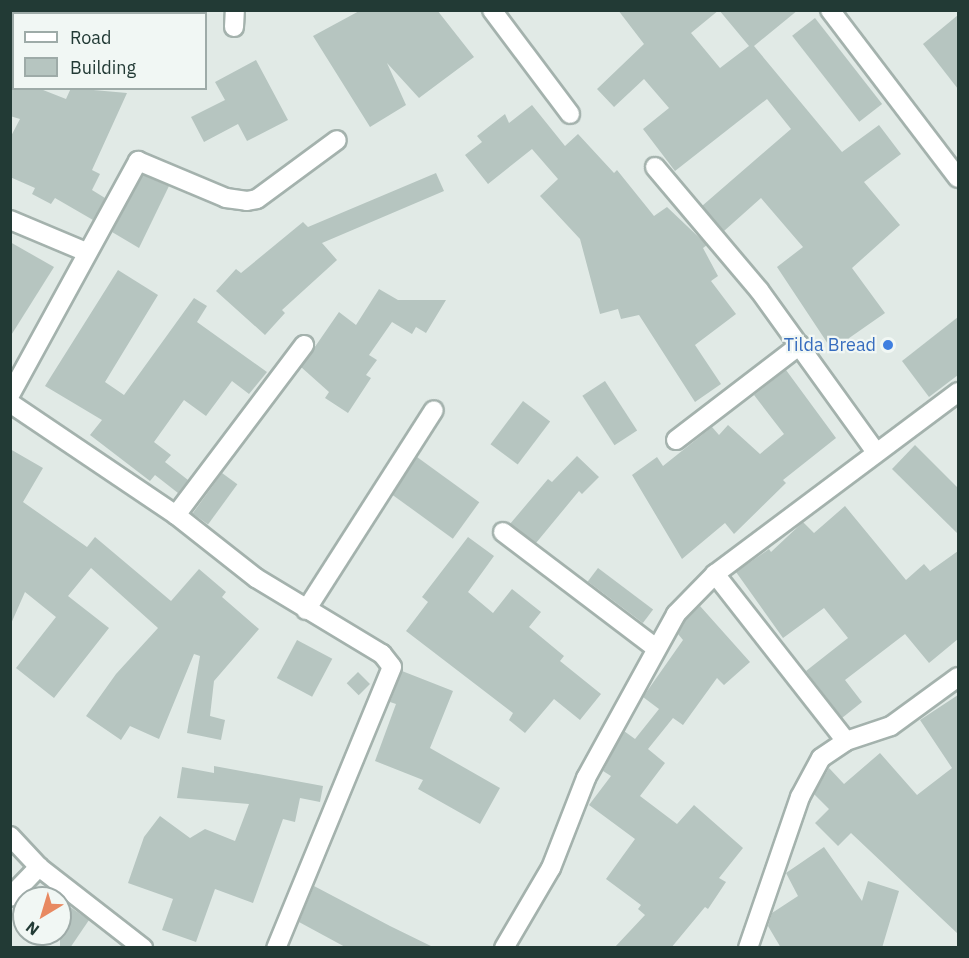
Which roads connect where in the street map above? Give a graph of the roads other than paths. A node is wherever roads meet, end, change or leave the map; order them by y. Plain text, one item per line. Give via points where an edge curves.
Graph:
1 (492, 10) edge
2 (830, 10) edge
3 (570, 114) dead end
4 (337, 140) dead end
5 (655, 167) dead end
6 (958, 177) edge
7 (10, 220) edge
8 (86, 252) junction
9 (304, 345) dead end
10 (800, 345) junction
11 (958, 392) edge
12 (10, 395) edge
13 (10, 404) edge
14 (434, 410) dead end
15 (676, 440) dead end
16 (876, 452) junction
17 (176, 515) junction
18 (503, 532) dead end
19 (715, 574) junction
20 (306, 610) junction
21 (656, 648) junction
22 (958, 677) edge
23 (846, 741) junction
24 (10, 836) edge
25 (39, 867) junction
26 (10, 897) edge
27 (143, 948) edge
28 (276, 948) edge
29 (504, 948) edge
30 (748, 948) edge

1 - 3 street
2 - 6 street
4 - 8 street via 257,199 247,201 226,198 138,161
5 - 10 street
7 - 8 street
8 - 12 street
9 - 17 street
10 - 15 street
10 - 16 street
11 - 16 street
13 - 17 street
14 - 20 street
16 - 19 street
17 - 20 street
18 - 21 street
19 - 21 street via 676,614
19 - 23 street
20 - 28 street via 382,654 392,673
21 - 29 street via 586,778 555,859
22 - 23 street via 891,726
23 - 30 street via 821,758 800,797
24 - 25 street
25 - 26 street
25 - 27 street

